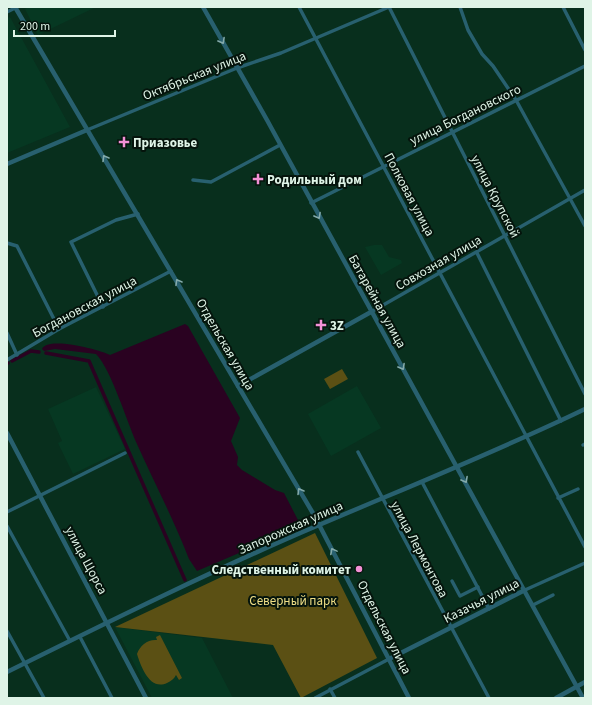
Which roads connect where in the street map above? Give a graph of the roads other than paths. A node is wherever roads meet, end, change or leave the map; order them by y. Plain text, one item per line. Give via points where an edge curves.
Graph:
1 (16, 7) edge
2 (299, 7) edge
3 (389, 7) edge
4 (460, 7) edge
5 (563, 7) edge
6 (205, 8) edge
7 (7, 12) edge
8 (316, 38) junction
9 (585, 50) edge
10 (585, 66) edge
11 (237, 68) junction
12 (516, 100) junction
13 (87, 130) junction
14 (452, 132) junction
15 (280, 145) junction
16 (7, 164) edge
17 (383, 166) junction
18 (193, 180) dead end
19 (585, 190) edge
20 (570, 199) junction
21 (311, 203) junction
22 (138, 214) junction
23 (585, 226) edge
24 (506, 236) junction
25 (7, 243) edge
26 (477, 252) junction
27 (172, 271) junction
28 (440, 273) junction
29 (102, 307) junction
30 (371, 312) junction
31 (59, 329) junction
32 (7, 333) edge
33 (17, 354) junction
34 (7, 360) edge
35 (238, 386) junction
36 (585, 394) edge
37 (585, 409) edge
38 (561, 421) junction
39 (7, 433) edge
40 (525, 437) junction
41 (125, 452) dead end
42 (358, 452) dead end
43 (458, 467) junction
44 (422, 482) junction
45 (578, 489) dead end
46 (39, 495) junction
47 (558, 498) junction
48 (382, 499) junction
49 (7, 512) edge
50 (320, 525) junction
51 (7, 526) edge
52 (585, 548) edge
53 (585, 563) edge
54 (452, 581) dead end
55 (478, 587) junction
56 (525, 590) junction
57 (553, 595) dead end
58 (533, 605) junction
59 (489, 609) junction
60 (107, 622) junction
61 (451, 628) junction
62 (7, 631) edge
63 (80, 637) junction
64 (70, 641) junction
65 (389, 660) junction
66 (26, 663) junction
67 (7, 672) edge
68 (585, 682) edge
69 (577, 687) junction
70 (330, 689) junction
71 (44, 698) edge
72 (112, 698) edge
73 (146, 698) edge
74 (315, 698) edge
75 (335, 698) edge
76 (409, 698) edge
77 (489, 698) edge
78 (556, 698) edge
79 (583, 698) edge

1 - 7 street
1 - 13 street, Отдельская улица
2 - 8 street, Полковая улица
3 - 8 street, Октябрьская улица
3 - 14 street, улица Крупской
4 - 12 street via 468,30 482,54 494,66
5 - 9 street
6 -> 11 street, Батарейная улица
8 - 11 street, Октябрьская улица
8 - 17 street, Полковая улица
10 - 12 street, улица Богдановского
11 - 13 street, Октябрьская улица
11 - 15 street, Батарейная улица
12 - 14 street, улица Богдановского
12 - 20 street
13 - 16 street, Октябрьская улица
22 -> 13 street, Отдельская улица
14 - 17 street, улица Богдановского
14 - 24 street, улица Крупской
15 - 18 street via 211,182
15 - 21 street, Батарейная улица
17 - 21 street, улица Богдановского
17 - 28 street, Полковая улица
19 - 20 street, Совхозная улица
20 - 23 street
20 - 24 street, Совхозная улица
21 -> 30 street, Батарейная улица
22 - 27 street, Отдельская улица
22 - 29 street via 116,220 71,242
24 - 26 street, Совхозная улица
24 - 36 street, улица Крупской
25 - 31 street via 17,246
26 - 28 street, Совхозная улица
26 - 38 street
27 - 29 street, Богдановская улица
35 -> 27 street, Отдельская улица
28 - 30 street, Совхозная улица
28 - 40 street, Полковая улица
29 - 31 street, Богдановская улица
30 - 35 street, Совхозная улица
30 -> 43 street, Батарейная улица
31 - 33 street, Богдановская улица
32 - 33 street
33 - 34 street, Богдановская улица
50 -> 35 street, Отдельская улица
37 - 38 street, Запорожская улица
38 - 40 street, Запорожская улица
39 - 46 street, улица Щорса
40 - 43 street, Запорожская улица
40 - 47 street, Полковая улица
41 - 46 street
42 - 48 street, улица Лермонтова
43 - 44 street, Запорожская улица
43 -> 56 street, Батарейная улица
44 - 48 street, Запорожская улица
44 - 55 street
45 - 47 street
46 - 49 street
46 - 60 street, улица Щорса
47 - 52 street, Полковая улица
48 - 50 street, Запорожская улица
48 - 61 street, улица Лермонтова
50 - 60 street, Запорожская улица
65 -> 50 street, Отдельская улица
51 - 64 street
53 - 56 street, Казачья улица
54 - 55 street via 460,596
55 - 59 street
56 - 58 street, Батарейная улица
56 - 59 street, Казачья улица
57 - 58 street
58 - 69 street, Батарейная улица
59 - 61 street, Казачья улица
60 - 63 street, Запорожская улица
60 - 73 street, улица Щорса
61 - 65 street, Казачья улица
61 - 77 street, улица Лермонтова
62 - 66 street
63 - 64 street, Запорожская улица
63 - 72 street
64 - 66 street, Запорожская улица
65 - 70 street
65 - 76 street, Отдельская улица
66 - 67 street, Запорожская улица
66 - 71 street
68 - 69 street
69 - 78 street
69 - 79 street, Батарейная улица
70 - 74 street
70 - 75 street

